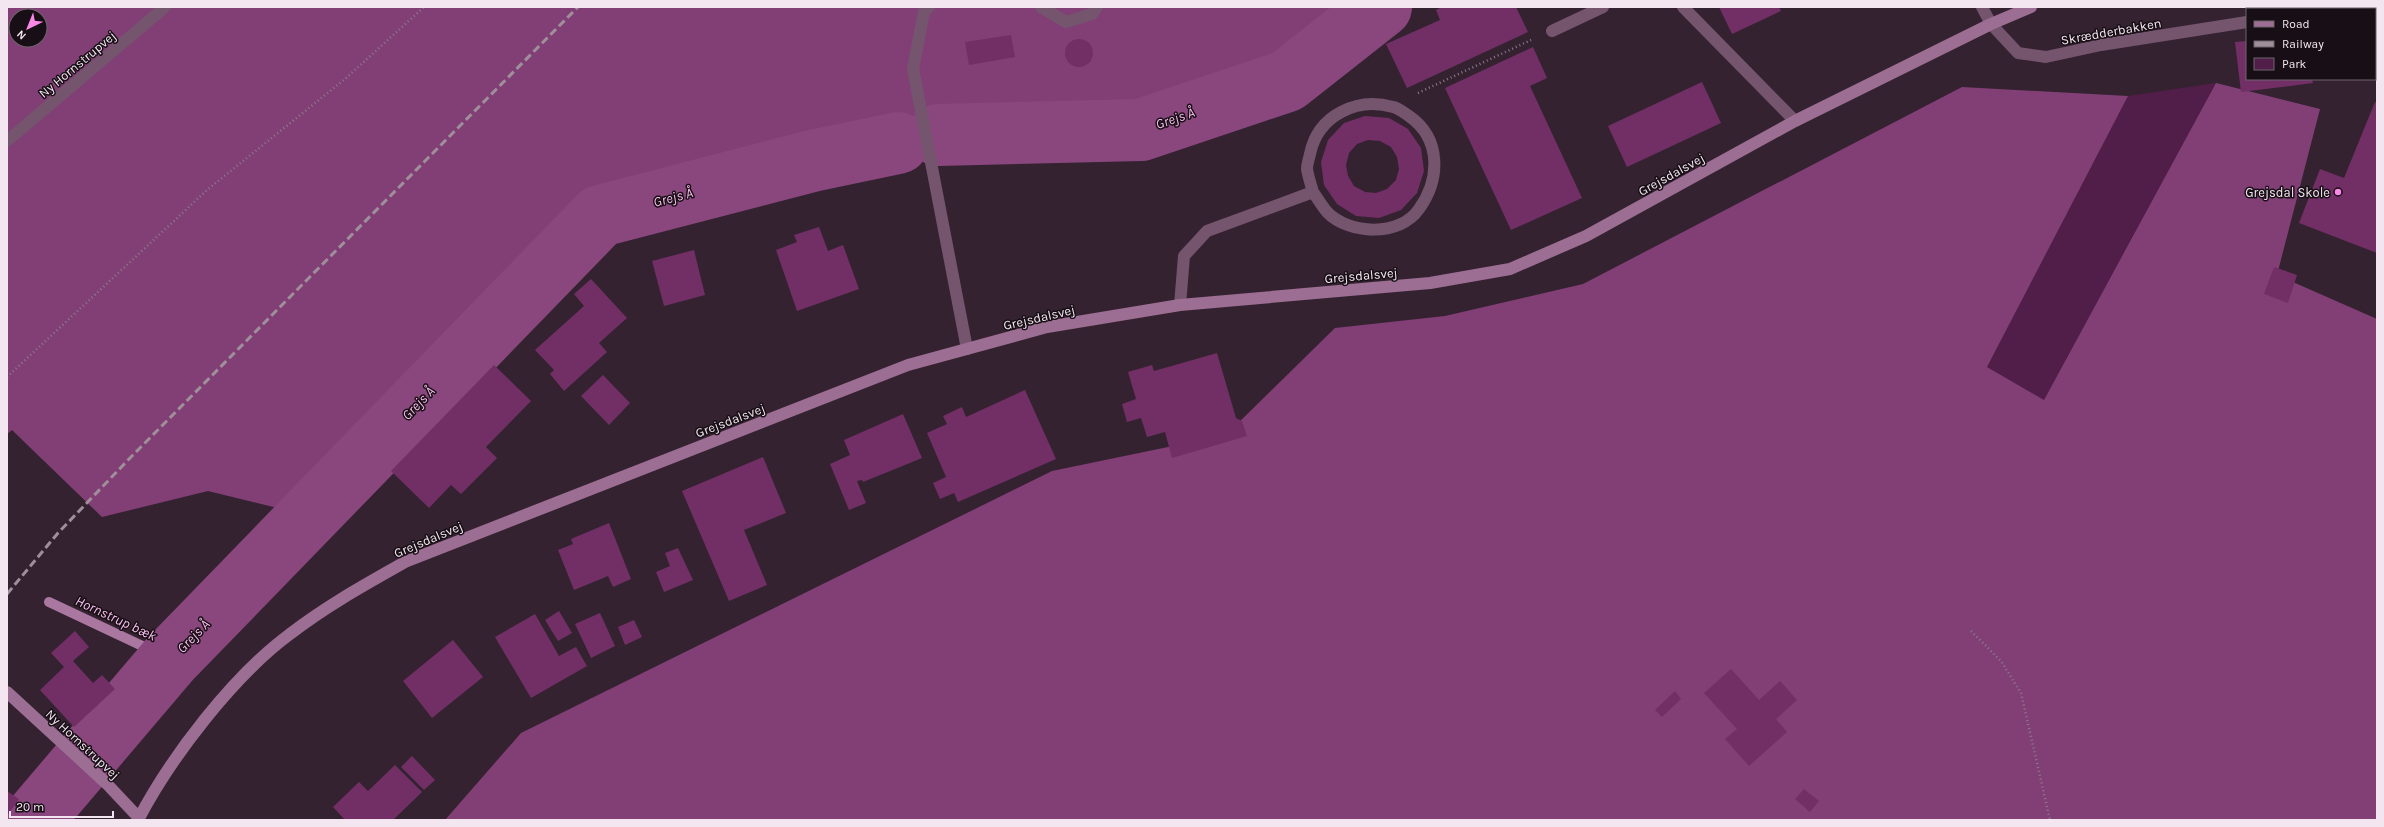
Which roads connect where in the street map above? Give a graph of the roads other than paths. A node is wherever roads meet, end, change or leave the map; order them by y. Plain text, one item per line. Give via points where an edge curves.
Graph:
1 (165, 7) edge
2 (929, 7) edge
3 (1041, 7) edge
4 (1097, 7) edge
5 (1603, 7) edge
6 (1683, 7) edge
7 (1982, 7) edge
8 (2031, 7) edge
9 (2246, 22) edge
10 (1991, 24) junction
11 (1552, 31) road end
12 (1795, 121) junction
13 (7, 142) edge
14 (1313, 192) junction
15 (1180, 305) junction
16 (968, 349) junction
17 (7, 692) edge
18 (139, 819) edge

1 - 13 street, Ny Hornstrupvej
2 - 16 street via 924,12 912,69
3 - 4 street via 1066,22 1092,14
5 - 11 street
6 - 12 street
7 - 10 street, Skrædderbakken
8 - 10 street, Grejsdalsvej
9 - 10 street, Skrædderbakken via 2046,57 2018,53
10 - 12 street, Grejsdalsvej
12 - 15 street, Grejsdalsvej via 1586,236 1510,269 1430,283
14 - 14 street via 1327,213 1348,226 1373,231 1397,225 1418,212 1431,190 1435,166 1430,142 1416,121 1395,107 1370,103 1346,108 1326,122 1312,144 1307,168
14 - 15 street via 1207,231 1184,256
15 - 16 street, Grejsdalsvej via 1047,327
16 - 18 street, Grejsdalsvej via 908,365 406,562 346,595 289,634 243,676 182,748
17 - 18 street, Ny Hornstrupvej via 107,784

